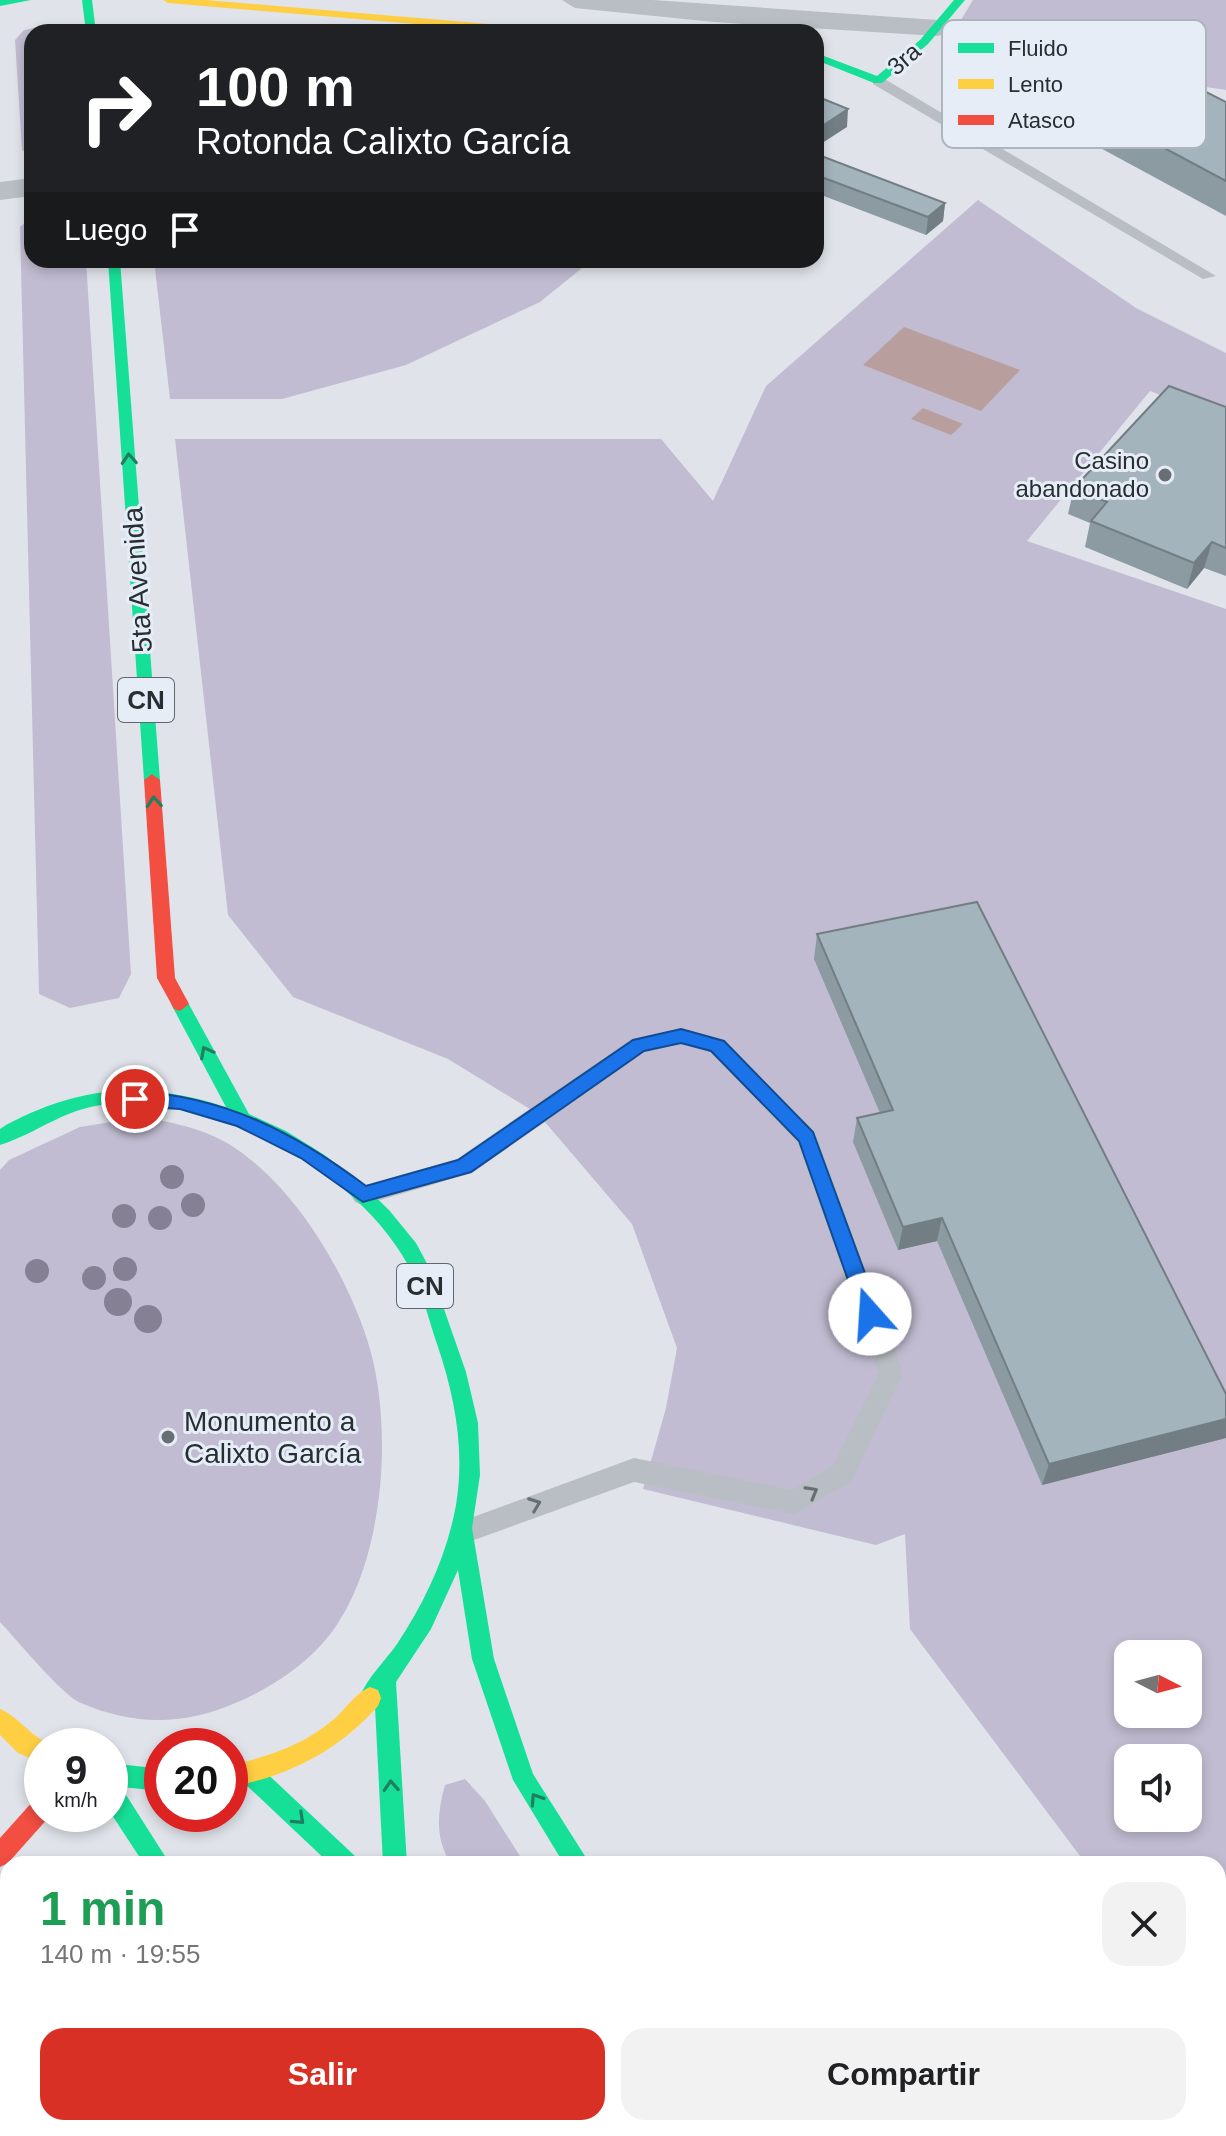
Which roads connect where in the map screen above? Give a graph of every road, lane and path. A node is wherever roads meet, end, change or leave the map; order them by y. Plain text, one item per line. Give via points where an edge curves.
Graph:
1 (26, 0) edge
2 (87, 0) edge
3 (168, 0) edge
4 (575, 0) edge
5 (960, 0) edge
6 (0, 3) edge
7 (718, 7) edge
8 (944, 20) edge
9 (942, 22) edge
10 (90, 24) edge
11 (454, 24) edge
12 (937, 28) junction
13 (824, 59) edge
14 (878, 81) junction
15 (942, 119) edge
16 (991, 148) edge
17 (24, 188) edge
18 (0, 191) edge
19 (115, 268) edge
20 (1208, 276) dead end
21 (243, 1121) junction
22 (0, 1138) edge
23 (363, 1195) junction
24 (463, 1532) junction
25 (385, 1681) junction
26 (0, 1720) edge
27 (24, 1743) edge
28 (248, 1774) edge
29 (251, 1774) junction
30 (128, 1818) edge
31 (24, 1828) edge
32 (0, 1855) edge
33 (153, 1856) edge
34 (338, 1856) edge
35 (395, 1856) edge
36 (573, 1856) edge

1 - 6 main road
2 - 10 main road
3 - 11 main road
4 - 7 street
5 - 8 main road, 3ra
7 - 12 street
9 - 12 main road, 3ra
12 - 14 main road, 3ra
13 - 14 main road
14 - 15 lane
16 - 20 lane
17 - 18 street
21 -> 19 main road, 5ta Avenida / CN via 166,978
21 - 22 main road, CN via 180,1102 112,1097 55,1110
21 - 23 main road, CN via 308,1152
23 - 24 main road, CN via 410,1250 459,1371 470,1444
24 -> 23 lane via 634,1470 794,1502 842,1474 891,1373 807,1137 717,1046 681,1036 639,1045 464,1166
24 - 25 main road, CN via 433,1608
36 -> 24 main road via 524,1780 483,1659
25 - 29 main road, CN via 349,1725 299,1756
35 -> 25 main road
26 - 27 main road
28 - 29 main road, CN
29 -> 34 main road
30 - 33 main road
31 - 32 main road

